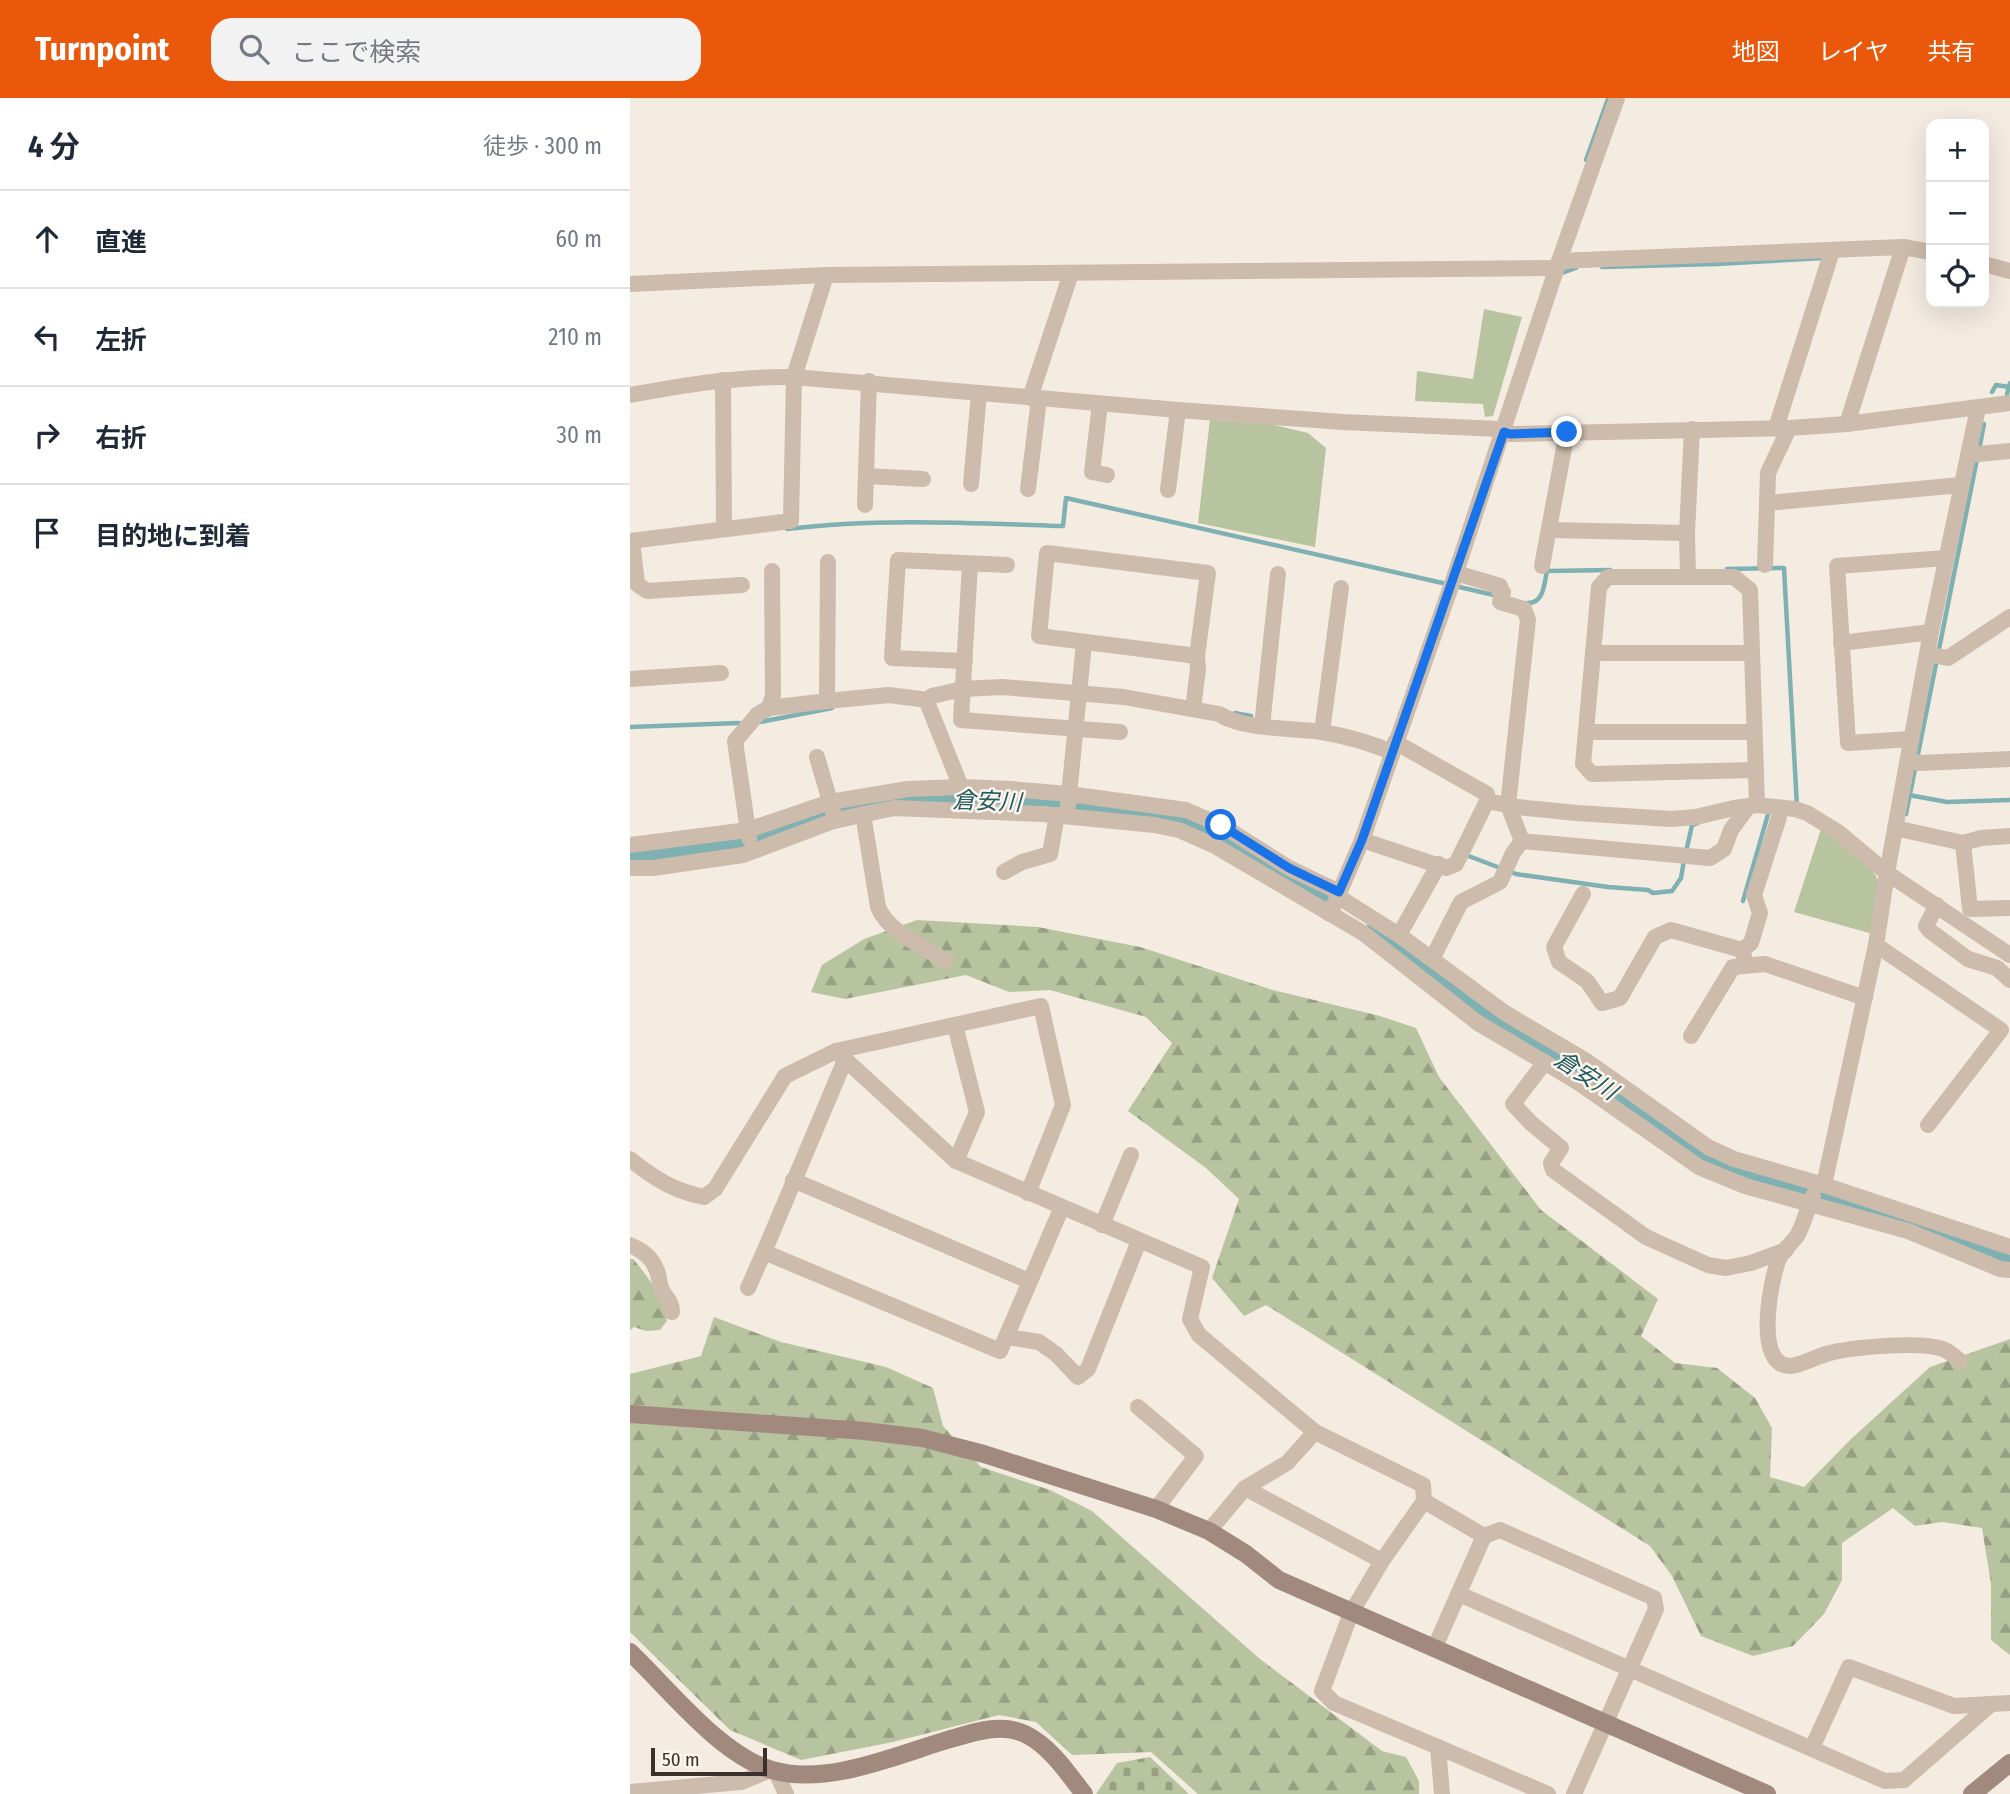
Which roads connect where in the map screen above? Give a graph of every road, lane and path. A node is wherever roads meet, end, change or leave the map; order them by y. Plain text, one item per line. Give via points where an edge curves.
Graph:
1 (1617, 98) edge
2 (1902, 252) junction
3 (1926, 252) edge
4 (1830, 256) junction
5 (1989, 265) edge
6 (1554, 269) junction
7 (2010, 271) edge
8 (1070, 273) junction
9 (825, 279) junction
10 (630, 284) edge
11 (794, 376) junction
12 (723, 380) junction
13 (869, 381) junction
14 (979, 394) junction
15 (630, 395) edge
16 (1034, 398) junction
17 (2010, 402) edge
18 (1100, 404) junction
19 (1978, 408) junction
20 (1178, 410) junction
21 (1847, 424) junction
22 (1782, 428) junction
23 (1692, 429) junction
24 (1504, 432) junction
25 (1567, 432) junction
26 (2010, 451) edge
27 (1974, 455) junction
28 (1107, 475) dead end
29 (866, 476) junction
30 (923, 479) dead end
31 (971, 484) dead end
32 (1961, 485) junction
33 (1028, 489) dead end
34 (1168, 490) dead end
35 (1767, 503) junction
36 (865, 505) dead end
37 (724, 528) junction
38 (1549, 530) junction
39 (1687, 533) junction
40 (632, 544) edge
41 (1946, 558) junction
42 (828, 562) dead end
43 (970, 564) junction
44 (1007, 565) dead end
45 (1765, 565) dead end
46 (1542, 566) dead end
47 (772, 571) dead end
48 (1278, 574) dead end
49 (1688, 577) junction
50 (1453, 580) junction
51 (742, 585) dead end
52 (1341, 589) dead end
53 (2010, 617) edge
54 (1931, 632) junction
55 (1084, 643) junction
56 (1841, 643) junction
57 (1593, 653) junction
58 (1751, 653) junction
59 (1197, 656) junction
60 (1934, 656) junction
61 (965, 661) junction
62 (721, 673) dead end
63 (630, 679) edge
64 (963, 689) junction
65 (1080, 691) junction
66 (926, 699) junction
67 (827, 701) junction
68 (769, 708) junction
69 (1193, 709) junction
70 (1262, 726) junction
71 (1323, 728) junction
72 (1075, 729) junction
73 (1120, 732) dead end
74 (1586, 732) junction
75 (1753, 732) junction
76 (1911, 739) junction
77 (1390, 749) junction
78 (817, 757) dead end
79 (2010, 760) edge
80 (1914, 762) junction
81 (1754, 770) junction
82 (961, 787) junction
83 (1487, 801) junction
84 (1508, 801) junction
85 (1066, 807) junction
86 (1749, 809) junction
87 (833, 811) junction
88 (863, 814) junction
89 (1779, 817) dead end
90 (1901, 829) junction
91 (2010, 836) edge
92 (1362, 840) junction
93 (1522, 841) junction
94 (747, 843) junction
95 (1962, 843) junction
96 (635, 860) edge
97 (1439, 864) junction
98 (1004, 872) dead end
99 (1887, 873) junction
100 (1338, 894) junction
101 (1583, 894) dead end
102 (1937, 905) junction
103 (2010, 908) edge
104 (1970, 909) junction
105 (1330, 914) junction
106 (1377, 922) junction
107 (1974, 931) junction
108 (1399, 935) junction
109 (1368, 937) junction
110 (1876, 945) junction
111 (2010, 955) edge
112 (1744, 957) junction
113 (1432, 959) junction
114 (946, 961) dead end
115 (2010, 980) edge
116 (1864, 998) junction
117 (955, 1025) junction
118 (1691, 1036) dead end
119 (840, 1055) junction
120 (1545, 1062) junction
121 (1928, 1125) dead end
122 (1131, 1155) dead end
123 (630, 1159) edge
124 (956, 1161) junction
125 (793, 1180) junction
126 (1821, 1185) junction
127 (1028, 1193) junction
128 (1810, 1204) junction
129 (1062, 1207) junction
130 (1102, 1225) junction
131 (1139, 1241) junction
132 (630, 1245) edge
133 (2010, 1247) edge
134 (1786, 1250) junction
135 (764, 1252) junction
136 (2010, 1270) edge
137 (1029, 1281) junction
138 (748, 1288) dead end
139 (672, 1312) dead end
140 (1007, 1337) junction
141 (1960, 1362) dead end
142 (1138, 1407) dead end
143 (630, 1415) edge
144 (1315, 1432) junction
145 (1245, 1488) junction
146 (1424, 1501) junction
147 (1156, 1510) junction
148 (1209, 1531) junction
149 (1484, 1536) junction
150 (1382, 1560) junction
151 (1459, 1594) junction
152 (1351, 1613) junction
153 (1434, 1649) junction
154 (630, 1653) edge
155 (1630, 1669) junction
156 (2010, 1703) edge
157 (1989, 1706) junction
158 (1604, 1724) junction
159 (1438, 1747) junction
160 (1812, 1748) junction
161 (2010, 1763) edge
162 (773, 1771) junction
163 (630, 1792) edge
164 (786, 1794) edge
165 (1084, 1794) edge
166 (1441, 1794) edge
167 (1548, 1794) edge
168 (1574, 1794) edge
169 (1766, 1794) edge
170 (1972, 1794) edge

1 - 6 street
2 - 3 street
2 - 4 street
2 - 21 street
4 - 6 street
4 - 22 street
5 - 7 street
6 - 8 street
6 - 24 street
8 - 9 street
8 - 16 street
9 - 10 street
9 - 11 street
11 - 12 street
11 - 13 street
11 - 37 street via 791,520
12 - 15 street
12 - 37 street
13 - 14 street
13 - 29 street
14 - 16 street
14 - 31 street
16 - 18 street
16 - 33 street
17 - 19 street
18 - 20 street
18 - 28 street via 1092,472
19 - 21 street
19 - 27 street
20 - 24 street
20 - 34 street
21 - 22 street
22 - 23 street
22 - 35 street via 1768,473
23 - 25 street
23 - 39 street
24 - 25 street
24 - 50 street
25 - 38 street
26 - 27 street
27 - 32 street
29 - 30 street
29 - 36 street
32 - 35 street
32 - 41 street
35 - 45 street
37 - 40 street
38 - 39 street
38 - 46 street
39 - 49 street
40 - 51 street via 637,584 647,591
41 - 54 street
41 - 56 street via 1837,566
42 - 67 street
43 - 44 street
43 - 61 street
43 - 61 street via 898,560 892,658
47 - 68 street via 773,695
48 - 70 street
49 - 57 street via 1608,578 1599,587
49 - 58 street via 1734,577 1750,590
50 - 77 street
50 - 84 street via 1500,586 1500,602 1524,609 1528,620
52 - 71 street
53 - 60 street via 1948,658
54 - 56 street
54 - 60 street
55 - 59 street
55 - 59 street via 1039,636 1047,553 1208,573
55 - 65 street
56 - 76 street via 1848,743
57 - 58 street
57 - 74 street
58 - 75 street
59 - 69 street
60 - 76 street
61 - 64 street
62 - 63 street
64 - 65 street
64 - 66 street
64 - 72 street via 961,720
65 - 69 street
65 - 72 street
66 - 67 street via 880,695
66 - 82 street
67 - 68 street
68 - 94 street via 735,741
69 - 70 street
70 - 71 street
71 - 77 street
72 - 73 street
72 - 85 street
74 - 75 street
74 - 81 street via 1583,764 1592,774
75 - 81 street
76 - 80 street
77 - 83 street via 1487,794
77 - 92 street
78 - 87 street
79 - 80 street
80 - 90 street
81 - 86 street
82 - 85 street
82 - 87 street via 908,789
83 - 84 street
83 - 97 street via 1456,864 1446,868
84 - 86 street via 1577,813 1671,819
84 - 93 street
85 - 88 street via 894,808
85 - 98 street via 1051,854
85 - 100 street via 1186,810 1221,825
85 - 105 street via 1192,835
86 - 93 street via 1731,830 1724,849 1710,858
86 - 99 street via 1795,809 1818,818
87 - 88 street
87 - 94 street
87 - 94 street
88 - 114 street via 882,917
89 - 112 street via 1755,895 1760,913
90 - 95 street
90 - 99 street
91 - 95 street
92 - 97 street
92 - 100 street
93 - 113 street via 1500,882 1461,902
94 - 96 street
94 - 96 street
95 - 104 street
97 - 108 street
99 - 102 street
99 - 110 street
100 - 105 street
100 - 106 street
101 - 112 street via 1554,947 1559,962 1587,981 1602,1003 1619,999 1655,937 1671,930
102 - 107 street
102 - 115 street via 1926,926 1930,931 1968,959 1997,968
103 - 104 street
104 - 107 street
105 - 109 street
106 - 108 street
106 - 109 street
107 - 111 street
108 - 113 street
109 - 120 street via 1478,1023
110 - 116 street
110 - 121 street via 2001,1030
112 - 116 street
112 - 118 street via 1733,967
113 - 126 street via 1484,999 1588,1062 1708,1147
116 - 126 street
117 - 119 street
117 - 124 street via 976,1112
117 - 127 street via 1041,1006 1063,1105
119 - 123 street via 785,1076 715,1189 704,1197 653,1178
119 - 124 street
119 - 125 street
120 - 128 street via 1699,1167
120 - 134 street via 1513,1104 1561,1148 1550,1163 1553,1170 1646,1237 1707,1265 1726,1268
122 - 130 street
124 - 127 street
125 - 135 street
125 - 137 street
126 - 128 street
126 - 133 street
127 - 129 street
128 - 134 street
128 - 136 street via 1908,1231
129 - 130 street
129 - 137 street
130 - 131 street
131 - 140 street via 1088,1369 1078,1377 1039,1342
131 - 144 street via 1202,1267 1190,1319 1199,1335
132 - 139 street via 645,1252 652,1262
134 - 141 street via 1778,1259 1769,1299 1769,1344 1779,1363 1791,1366 1864,1347 1919,1345 1945,1349
135 - 138 street
135 - 140 street via 1000,1351
137 - 140 street
142 - 147 street via 1196,1456
143 - 147 street via 922,1438
144 - 145 street via 1287,1463
144 - 146 street via 1423,1485
145 - 148 street
145 - 150 street
146 - 149 street
146 - 150 street
147 - 148 street
148 - 152 street via 1279,1580
149 - 151 street
149 - 155 street via 1500,1530 1654,1598 1656,1609
150 - 152 street
151 - 153 street
151 - 155 street
152 - 153 street
152 - 159 street via 1322,1691 1334,1703
153 - 158 street
154 - 162 street via 730,1748
155 - 158 street
155 - 160 street
156 - 157 street
157 - 160 street via 1904,1780 1885,1781
157 - 160 street via 1954,1706 1850,1667
158 - 168 street
158 - 169 street
159 - 166 street
159 - 167 street
161 - 170 street
162 - 163 street via 741,1782
162 - 164 street
162 - 165 street via 807,1776 834,1773 980,1731 1006,1728 1043,1746

